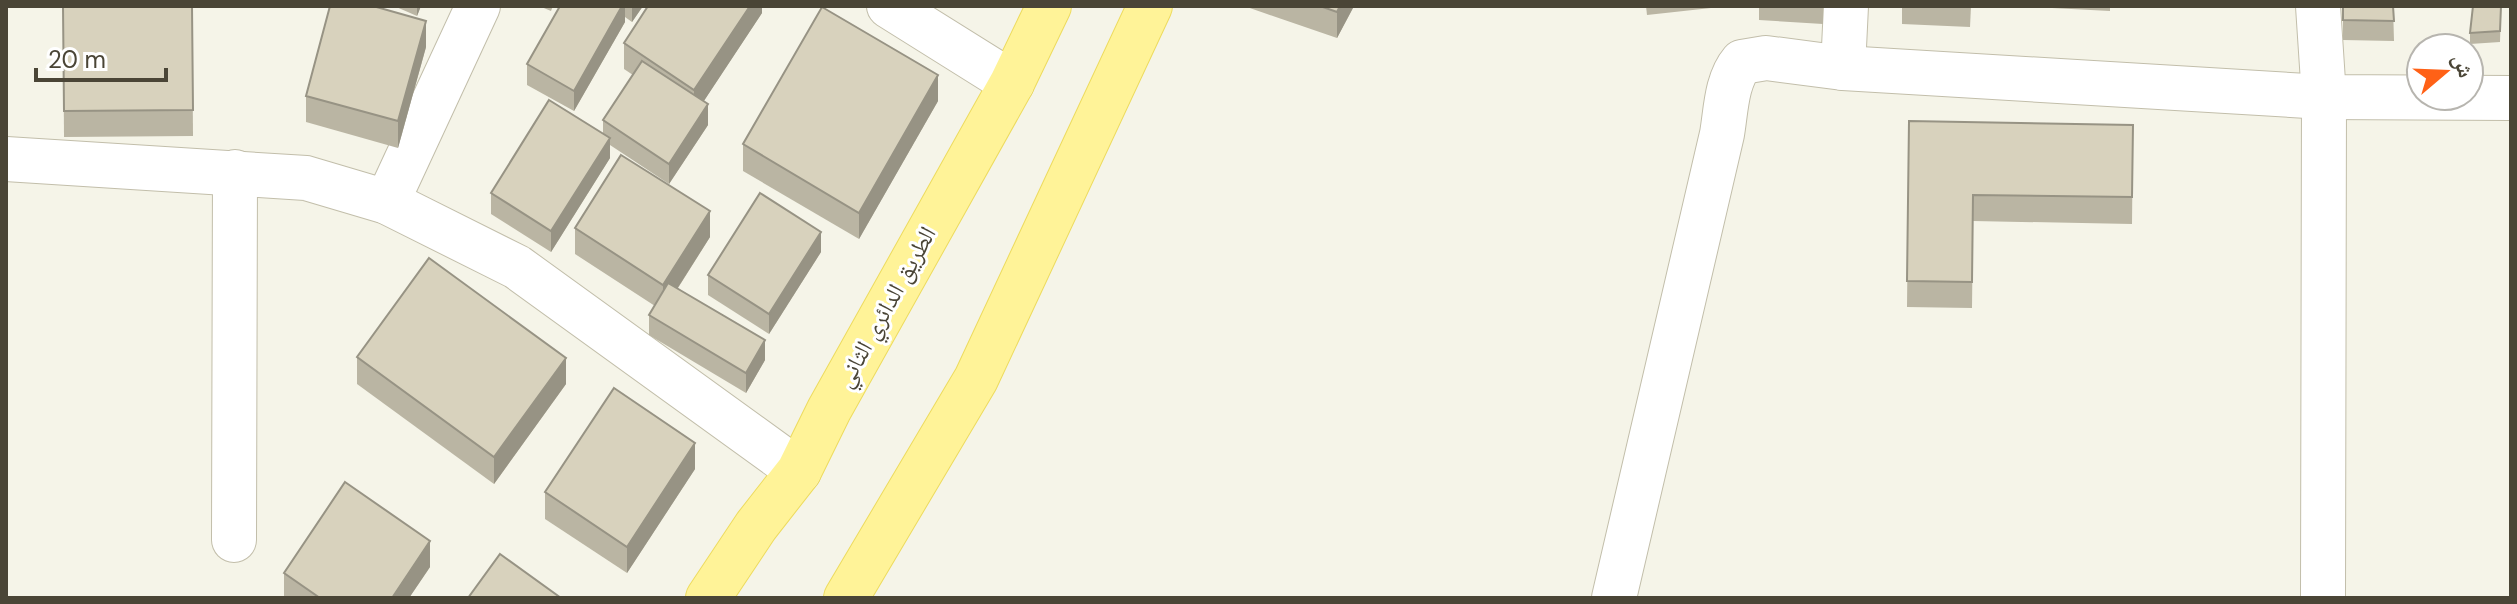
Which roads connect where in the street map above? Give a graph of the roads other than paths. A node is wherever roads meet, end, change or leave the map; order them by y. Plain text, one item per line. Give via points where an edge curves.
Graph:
1 (478, 6) edge
2 (889, 6) edge
3 (1049, 6) edge
4 (1150, 6) edge
5 (1846, 6) edge
6 (2318, 6) edge
7 (1843, 68) junction
8 (1012, 83) junction
9 (2324, 97) junction
10 (2511, 98) edge
11 (6, 159) edge
12 (235, 172) junction
13 (387, 202) junction
14 (799, 471) junction
15 (234, 540) dead end
16 (708, 598) edge
17 (846, 598) edge
18 (1614, 598) edge
19 (2323, 598) edge

1 - 13 street
2 - 8 street
3 - 8 main road, الطريق الدائري الثاني
4 - 17 main road via 976,379
5 - 7 street
6 - 9 street
7 - 9 street
7 - 18 street via 1766,58 1742,62 1733,76
8 - 14 main road, الطريق الدائري الثاني
9 - 10 street
9 - 19 street
11 - 12 street
12 - 13 street via 306,178
12 - 15 street
13 - 14 street via 517,267
14 - 16 main road, الطريق الدائري الثاني

